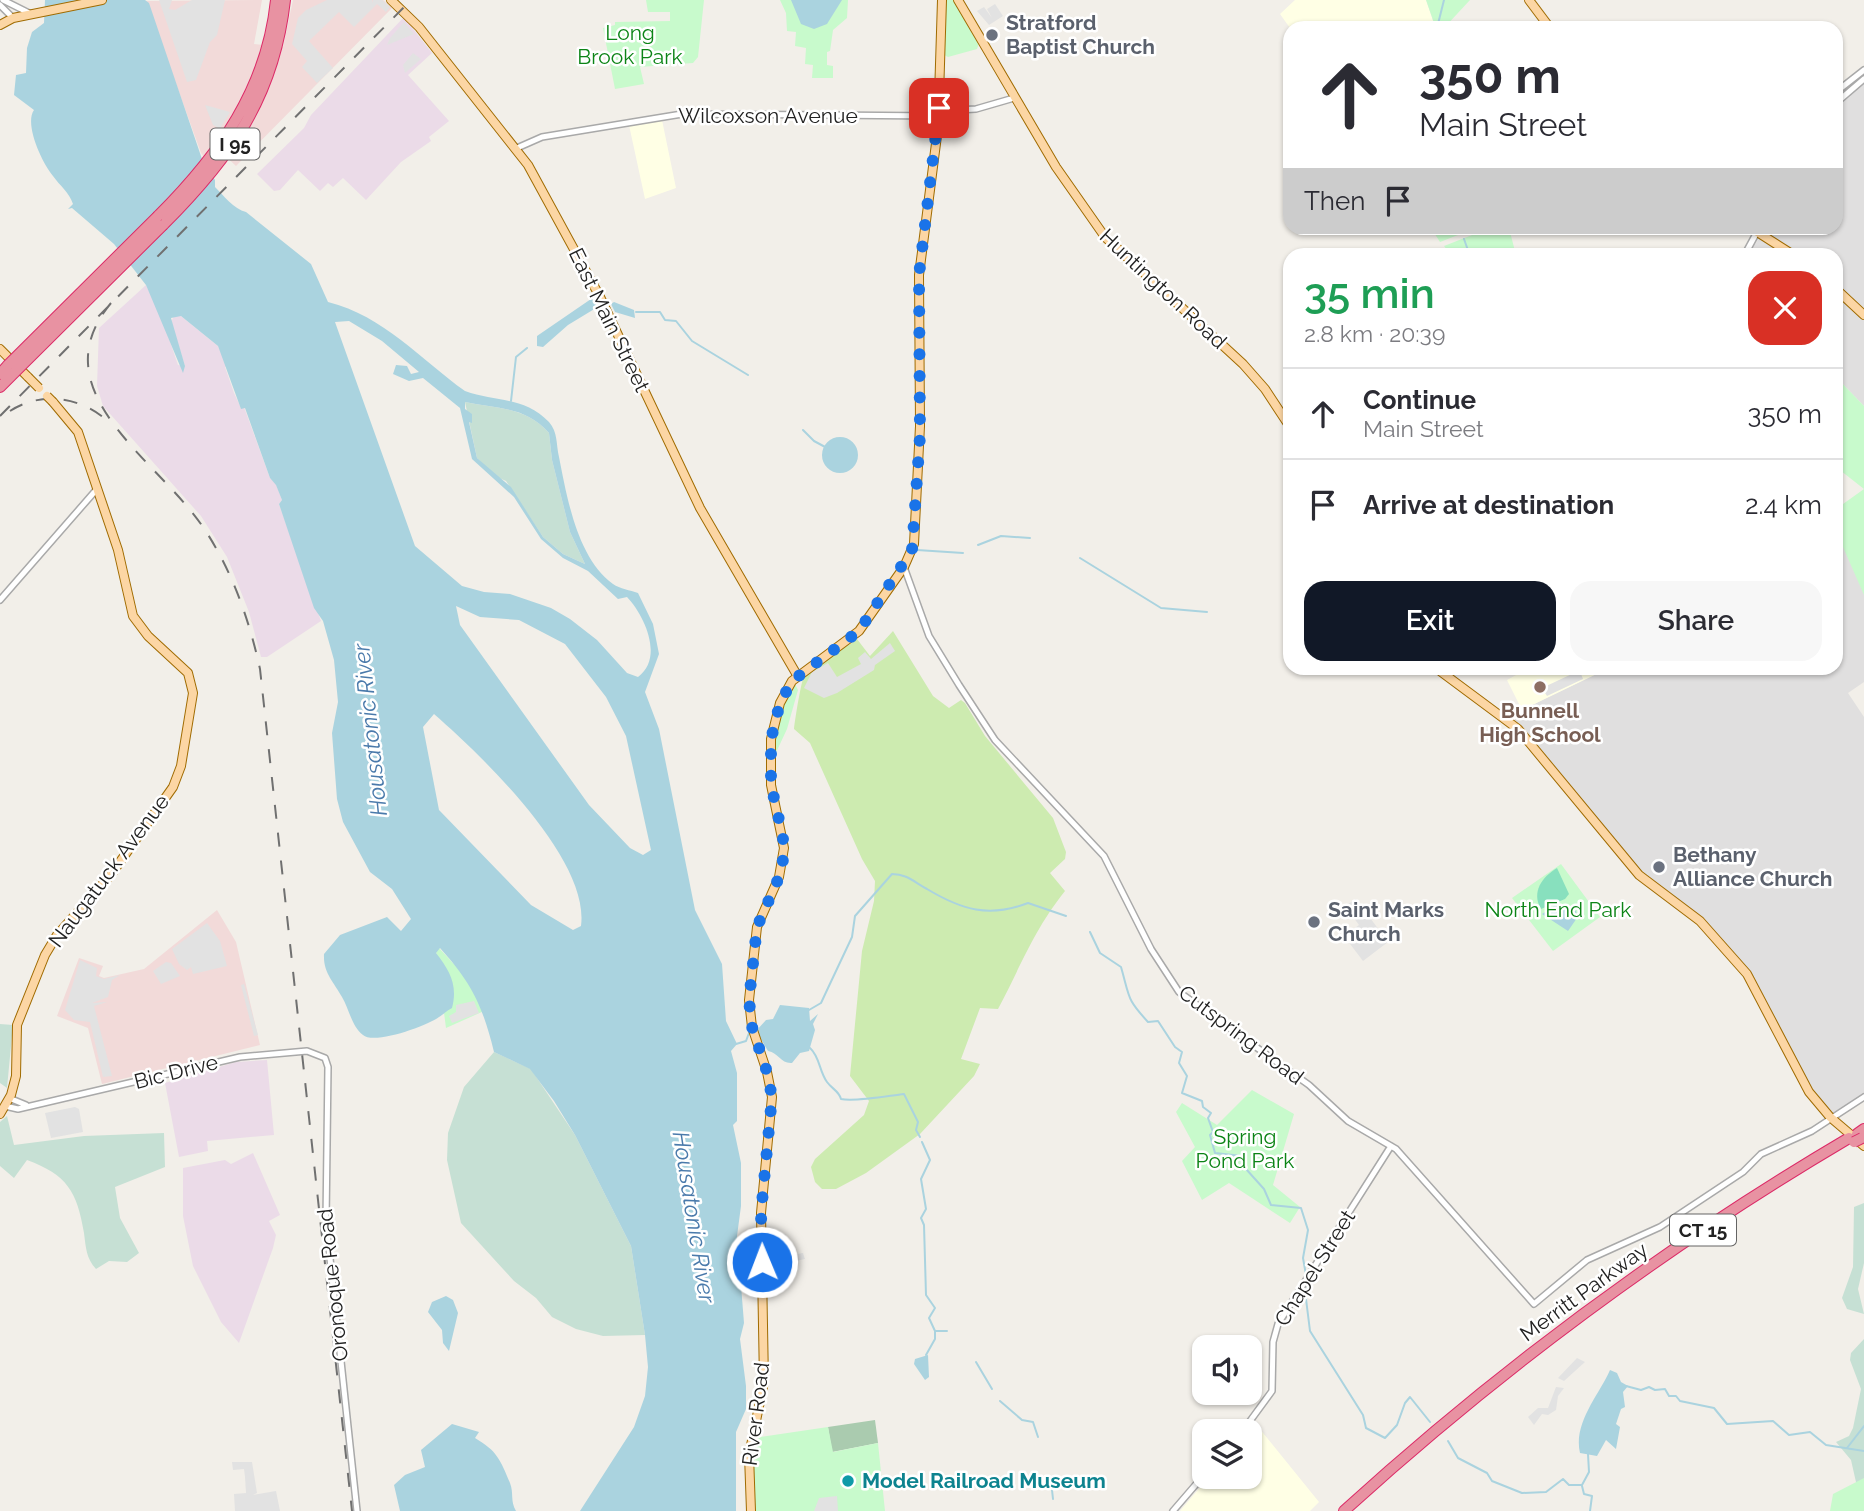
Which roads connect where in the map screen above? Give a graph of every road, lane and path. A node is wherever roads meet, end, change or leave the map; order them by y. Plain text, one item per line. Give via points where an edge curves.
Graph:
1 (102, 0) edge
2 (276, 0) edge
3 (285, 0) edge
4 (391, 0) edge
5 (942, 0) edge
6 (958, 0) edge
7 (1529, 0) edge
8 (6, 2) edge
9 (0, 5) edge
10 (34, 13) junction
11 (13, 18) junction
12 (1545, 21) edge
13 (0, 25) edge
14 (273, 45) junction
15 (1864, 70) edge
16 (1864, 79) edge
17 (1843, 86) edge
18 (1843, 97) edge
19 (1014, 98) junction
20 (939, 113) junction
21 (517, 148) junction
22 (1765, 235) edge
23 (1784, 248) edge
24 (1843, 296) edge
25 (1864, 315) edge
26 (0, 349) edge
27 (12, 369) junction
28 (0, 374) edge
29 (0, 387) edge
30 (1283, 417) edge
31 (97, 489) junction
32 (901, 571) junction
33 (0, 600) edge
34 (797, 675) junction
35 (1445, 675) edge
36 (325, 1058) joint
37 (0, 1095) edge
38 (1864, 1097) edge
39 (6, 1105) edge
40 (1830, 1117) junction
41 (1859, 1138) edge
42 (1391, 1146) junction
43 (1562, 1334) junction
44 (1252, 1419) edge
45 (1192, 1489) edge
46 (357, 1511) edge
47 (751, 1511) edge
48 (1173, 1511) edge
49 (1344, 1511) edge
50 (1354, 1511) edge

1 - 10 main road
2 - 14 highway, I 95
3 - 14 highway, I 95
4 - 21 main road, East Main Street via 419,27
5 - 20 main road
6 - 19 main road, Huntington Road
7 - 12 main road
8 - 10 street
8 - 11 street
9 - 11 street
10 - 11 main road
11 - 13 main road
14 - 27 highway, I 95, bridge via 253,113 215,171
15 - 17 street
16 - 18 street
19 - 20 street, Wilcoxson Avenue
19 - 30 main road, Huntington Road via 1105,237 1252,373
20 - 21 street, Wilcoxson Avenue via 682,114 542,137
20 - 32 main road via 919,275 916,524 912,550
21 - 34 main road, East Main Street via 600,297 699,508
22 - 23 main road
24 - 25 main road
26 - 31 main road, Naugatuck Avenue, bridge via 75,427
27 - 28 highway, I 95
27 - 29 highway, I 95
31 - 33 street
31 - 39 main road, Naugatuck Avenue via 118,550 133,616 188,673 191,706 180,772 173,787 110,876 48,950 17,1025 16,1070
32 - 34 main road via 855,635
32 - 42 street, Cutspring Road via 932,642 987,728 1104,856 1151,949 1179,992 1309,1085 1348,1121
34 - 47 main road, River Road via 782,697 771,739 771,785 783,853 779,877 756,933 749,1000 753,1032 769,1078 771,1108 761,1213 764,1382 749,1455
35 - 40 main road via 1518,729 1639,875 1696,916 1726,950 1751,982 1805,1086
36 - 39 street, Bic Drive via 307,1051 240,1057 26,1105
36 - 46 street, Oronoque Road via 326,1221
37 - 39 main road
38 - 40 street
40 - 41 main road
40 - 42 street, Cutspring Road via 1761,1154 1743,1172 1660,1227 1587,1259 1534,1304
41 - 43 highway, Merritt Parkway / CT 15
42 - 44 street, Chapel Street via 1283,1315 1273,1342 1272,1391
43 - 49 highway, Merritt Parkway / CT 15 via 1477,1397
43 - 50 highway, Merritt Parkway / CT 15
45 - 48 street

